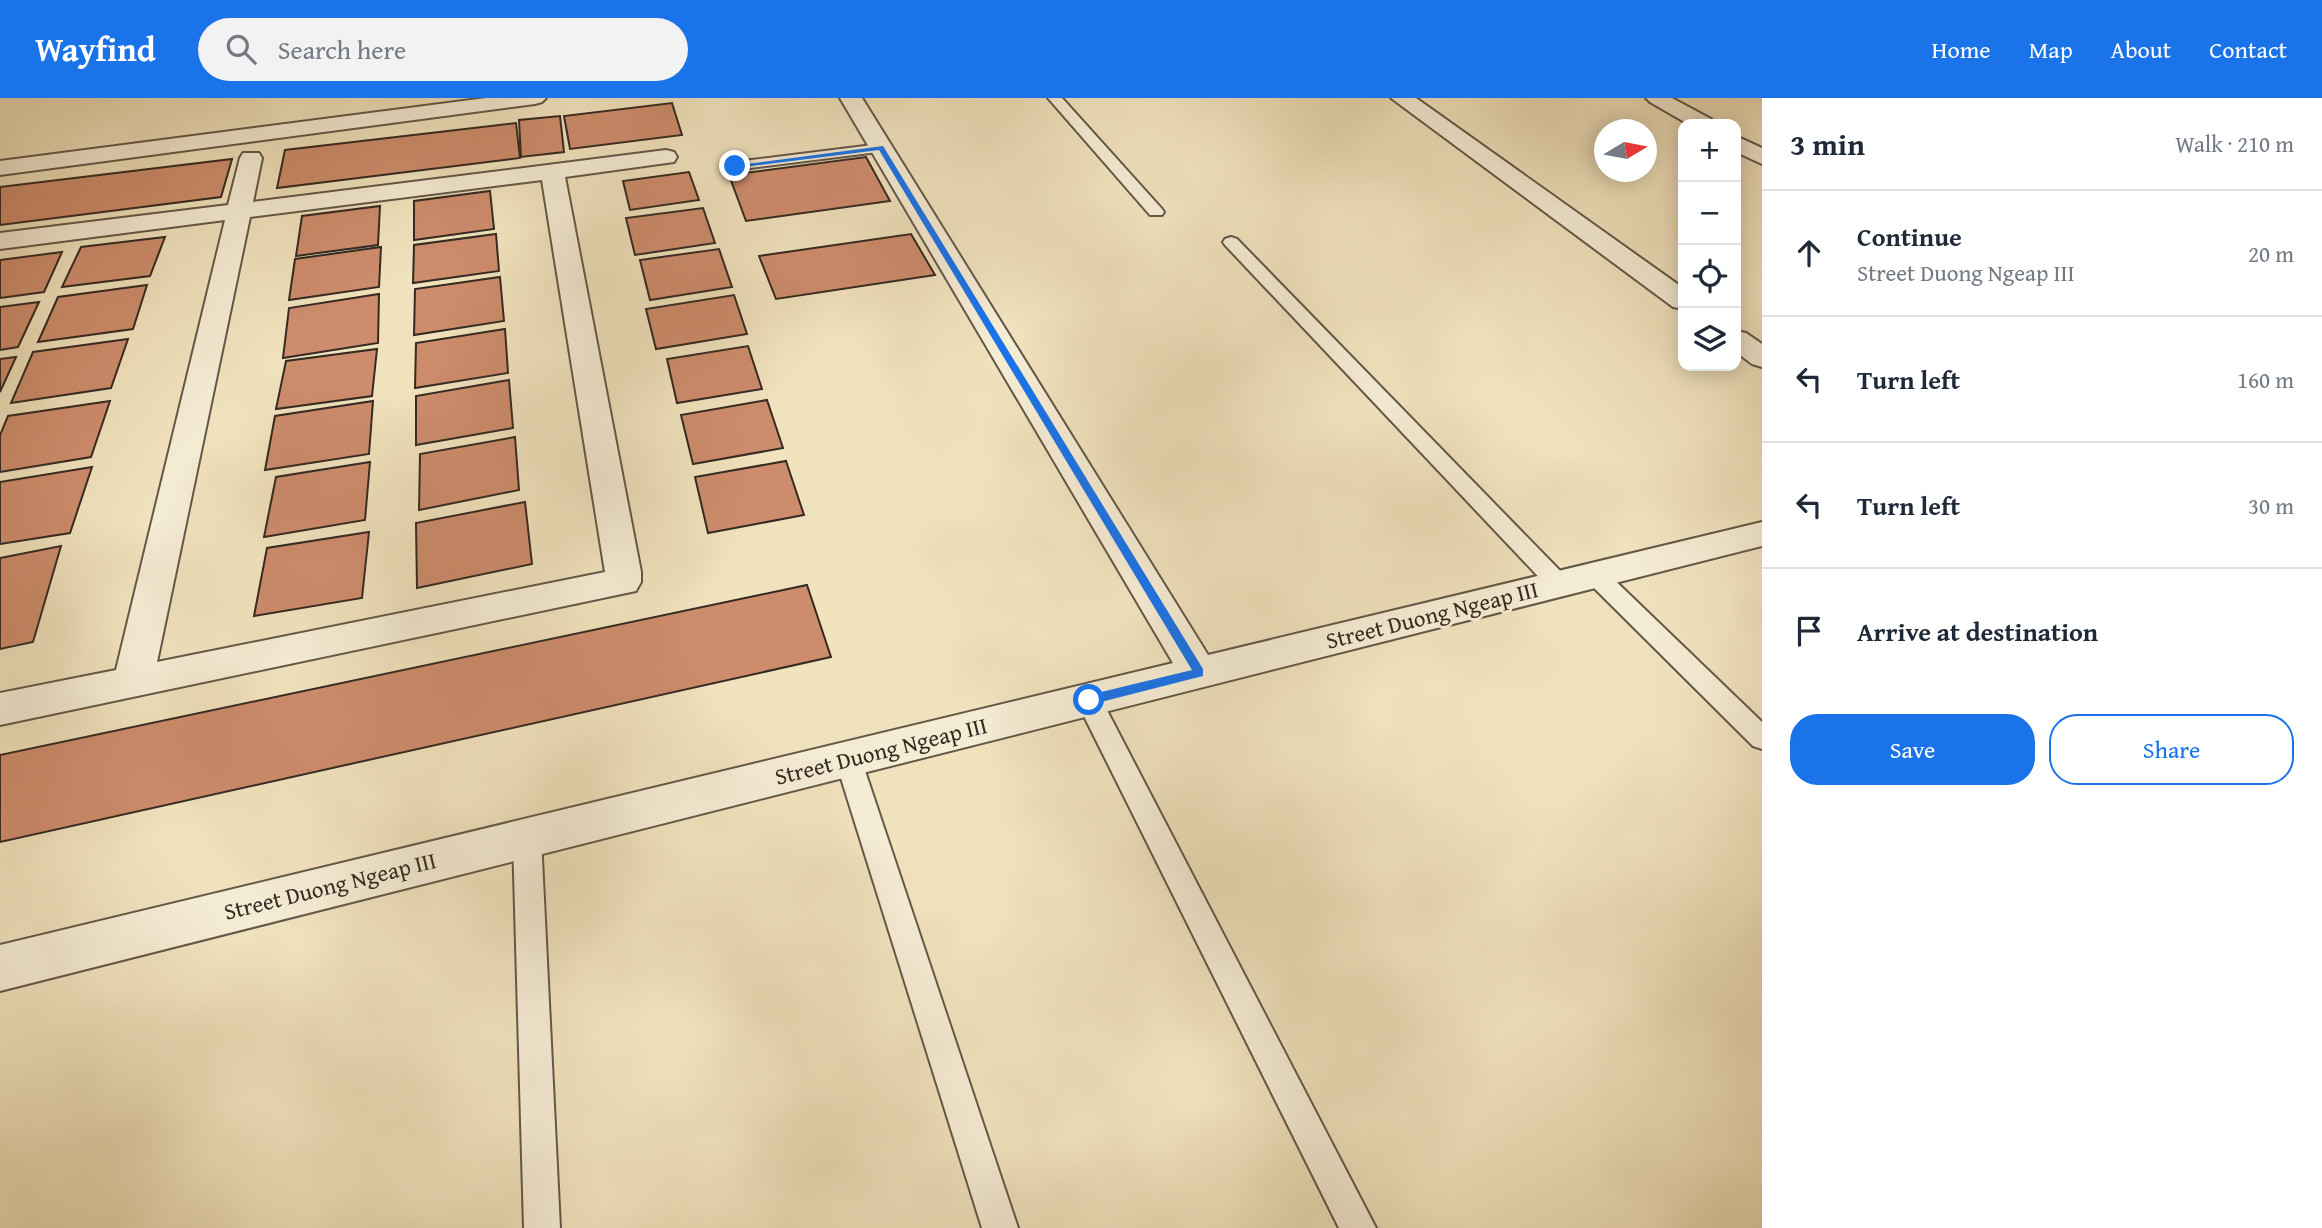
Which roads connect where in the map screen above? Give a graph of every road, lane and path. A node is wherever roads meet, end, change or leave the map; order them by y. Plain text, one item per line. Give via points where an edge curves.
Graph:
1 (535, 98) edge
2 (851, 98) edge
3 (1055, 98) edge
4 (1402, 98) edge
5 (1657, 98) edge
6 (1694, 119) edge
7 (1741, 146) edge
8 (881, 148) junction
9 (666, 157) dead end
10 (251, 158) dead end
11 (1762, 158) edge
12 (735, 166) dead end
13 (0, 168) edge
14 (552, 171) junction
15 (239, 211) junction
16 (1156, 212) dead end
17 (0, 241) edge
18 (1231, 242) dead end
19 (1678, 298) edge
20 (1741, 343) edge
21 (1762, 358) edge
22 (1762, 534) edge
23 (1577, 580) junction
24 (1199, 673) junction
25 (133, 681) junction
26 (1089, 700) junction
27 (0, 709) edge
28 (1762, 738) edge
29 (848, 759) junction
30 (527, 838) junction
31 (0, 968) edge
32 (542, 1228) edge
33 (1000, 1228) edge
34 (1358, 1228) edge

1 - 13 street
2 - 8 street
3 - 16 lane
4 - 19 street
5 - 6 street
7 - 11 street
8 - 12 lane
8 - 24 street
9 - 14 street
10 - 15 street
14 - 15 street
14 - 25 street via 622,582
15 - 17 street
15 - 25 street
18 - 23 lane
20 - 21 street
22 - 23 street, Street Duong Ngeap III
23 - 24 street, Street Duong Ngeap III
23 - 28 lane
24 - 26 street, Street Duong Ngeap III
25 - 27 street
26 - 29 street, Street Duong Ngeap III
26 - 34 lane
29 - 30 street, Street Duong Ngeap III
29 - 33 lane
30 - 31 street, Street Duong Ngeap III
30 - 32 lane

